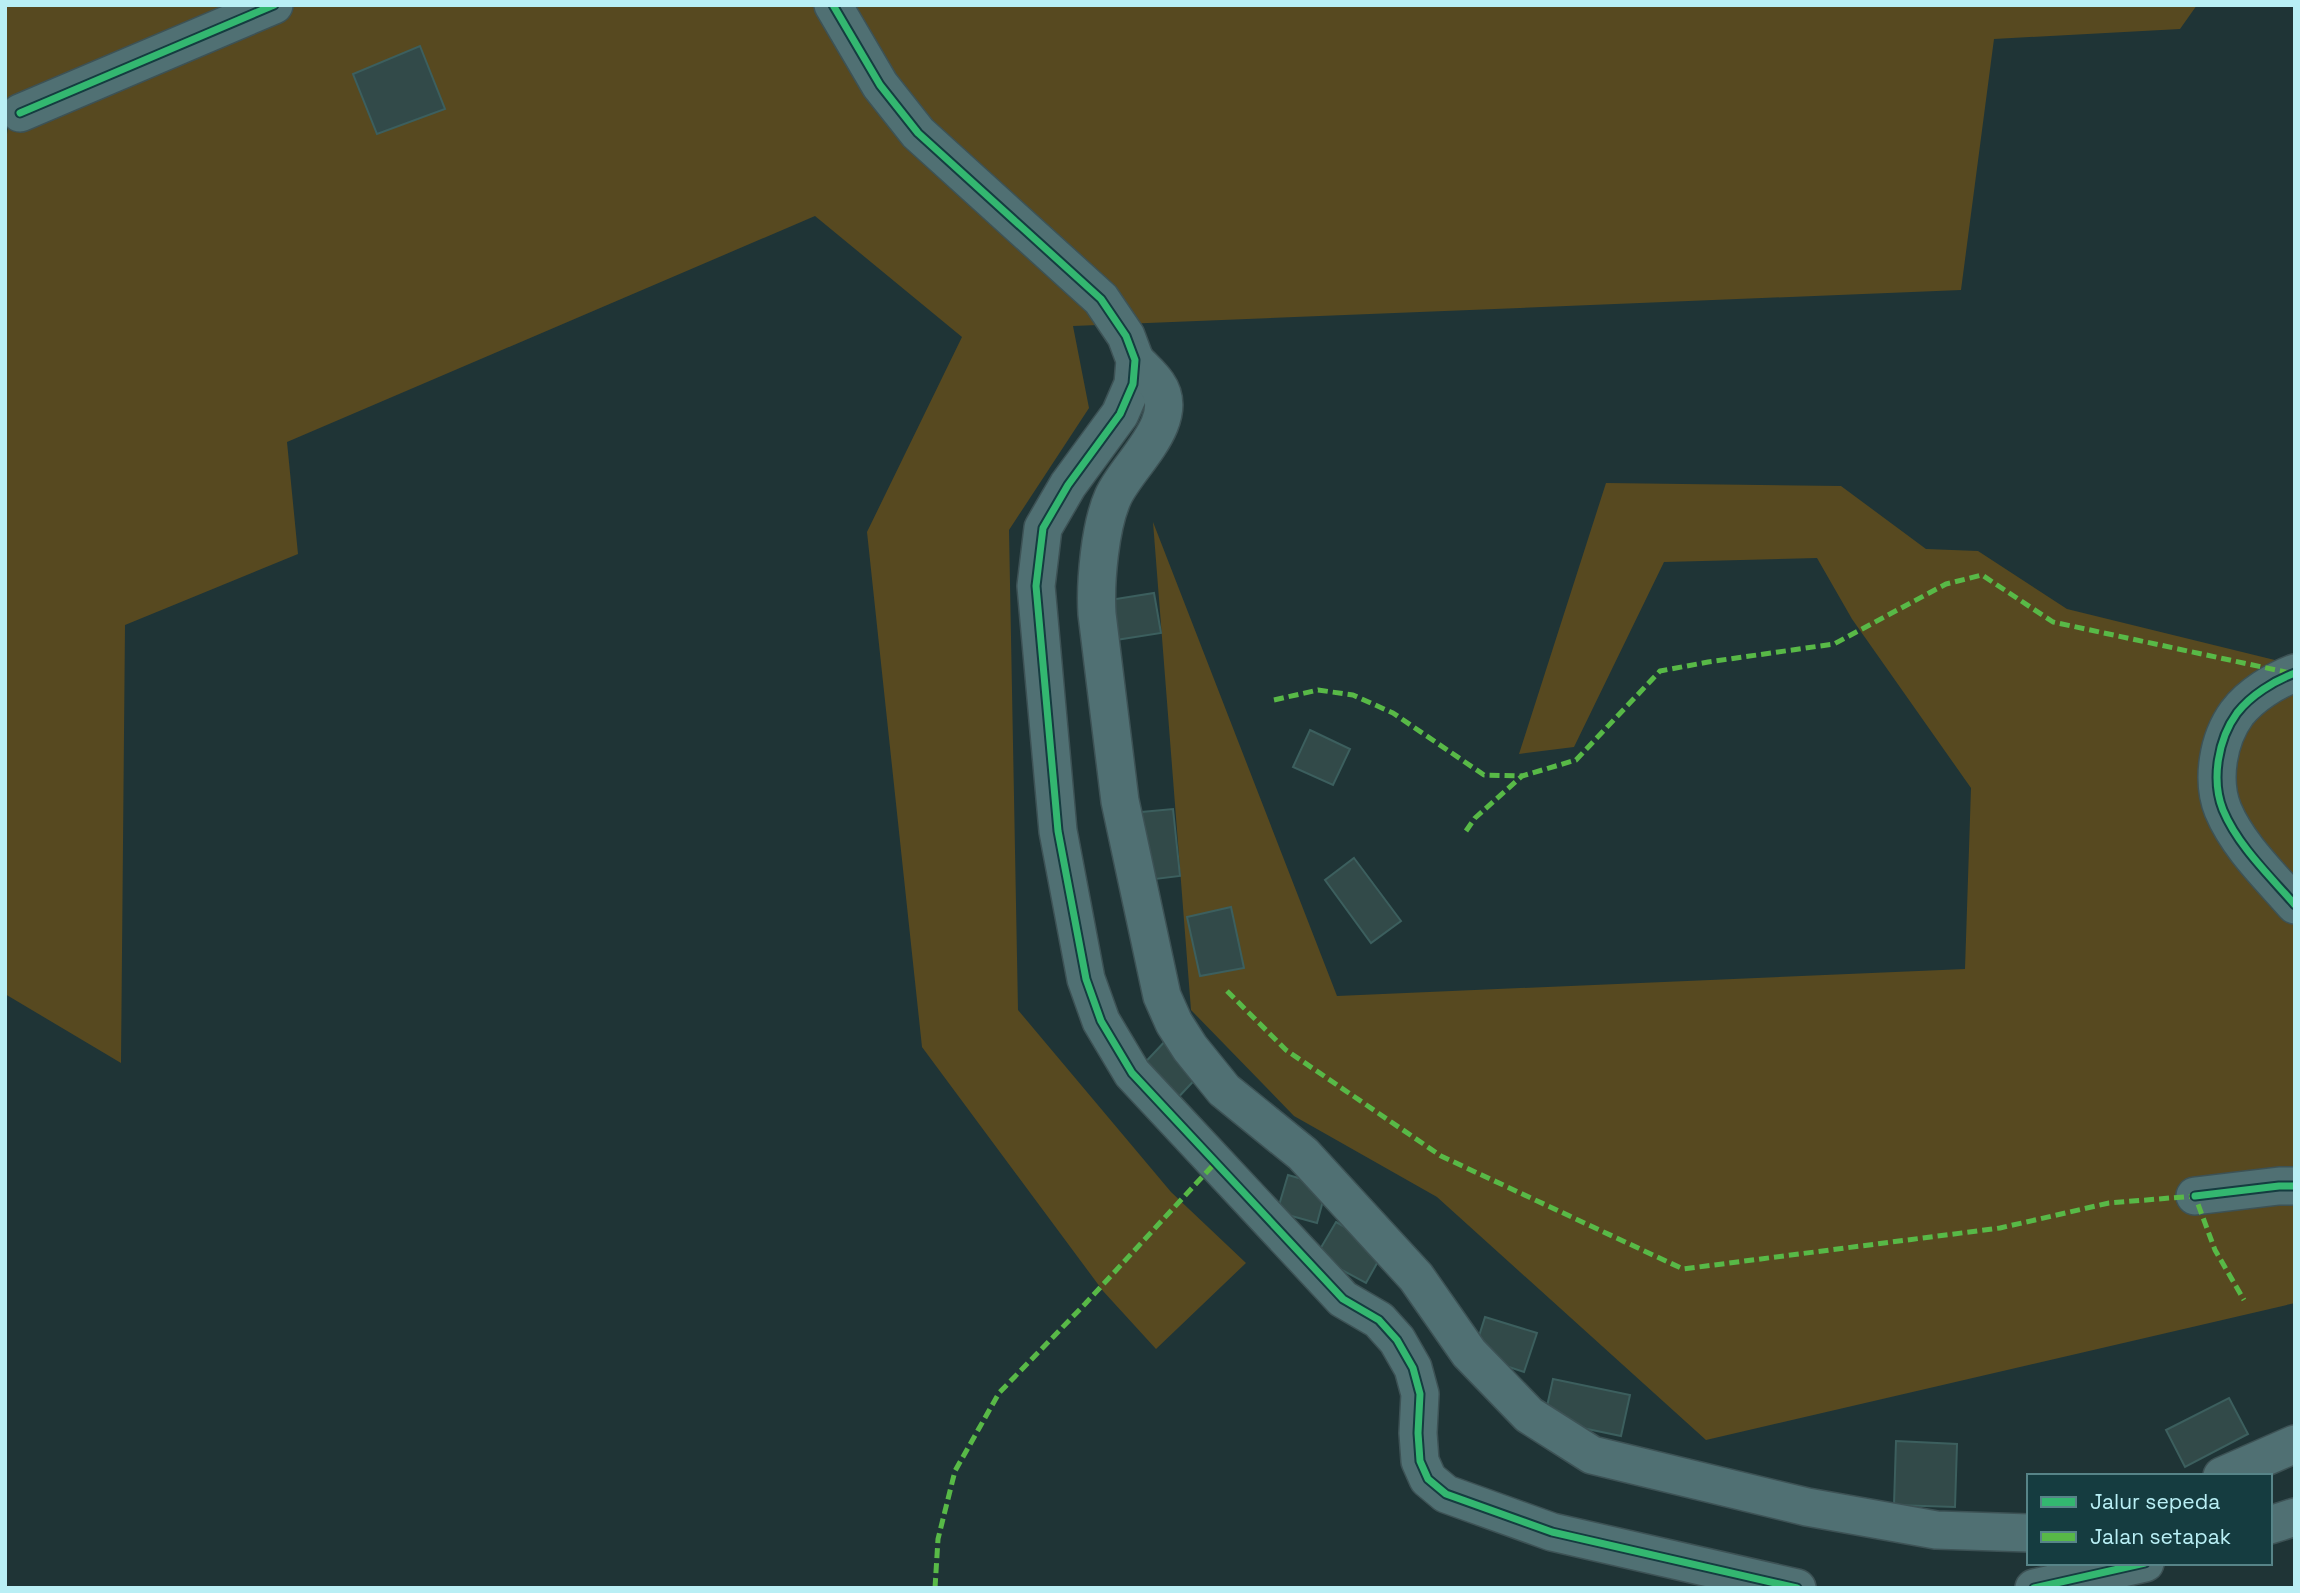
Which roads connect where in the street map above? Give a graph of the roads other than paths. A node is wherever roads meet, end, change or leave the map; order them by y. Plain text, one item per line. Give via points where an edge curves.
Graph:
1 (274, 5) edge
2 (834, 5) edge
3 (20, 113) dead end
4 (1135, 360) junction
5 (2295, 673) edge
6 (2295, 905) edge
7 (2295, 1186) edge
8 (2195, 1196) dead end
9 (2295, 1444) edge
10 (2226, 1474) edge
11 (2295, 1517) edge
12 (2272, 1524) edge
13 (2027, 1533) edge
14 (2137, 1565) edge
15 (1797, 1588) edge
16 (2034, 1588) edge

1 - 3 street
2 - 4 street via 880,85 918,133 1101,299 1126,336
4 - 13 street via 1158,385 1162,424 1114,493 1095,592 1120,801 1135,874 1162,996 1190,1048 1224,1090 1303,1154 1416,1277 1469,1353 1529,1415 1592,1455 1846,1514 1936,1530
4 - 15 street via 1133,384 1120,414 1043,528 1036,586 1058,831 1086,979 1101,1021 1132,1073 1343,1299 1379,1320 1397,1340 1413,1368 1420,1394 1420,1461 1428,1479 1447,1494 1552,1532
5 - 6 street via 2254,697 2237,713 2221,747 2217,778 2223,810 2240,838
7 - 8 street
9 - 10 street
11 - 12 street
14 - 16 street

